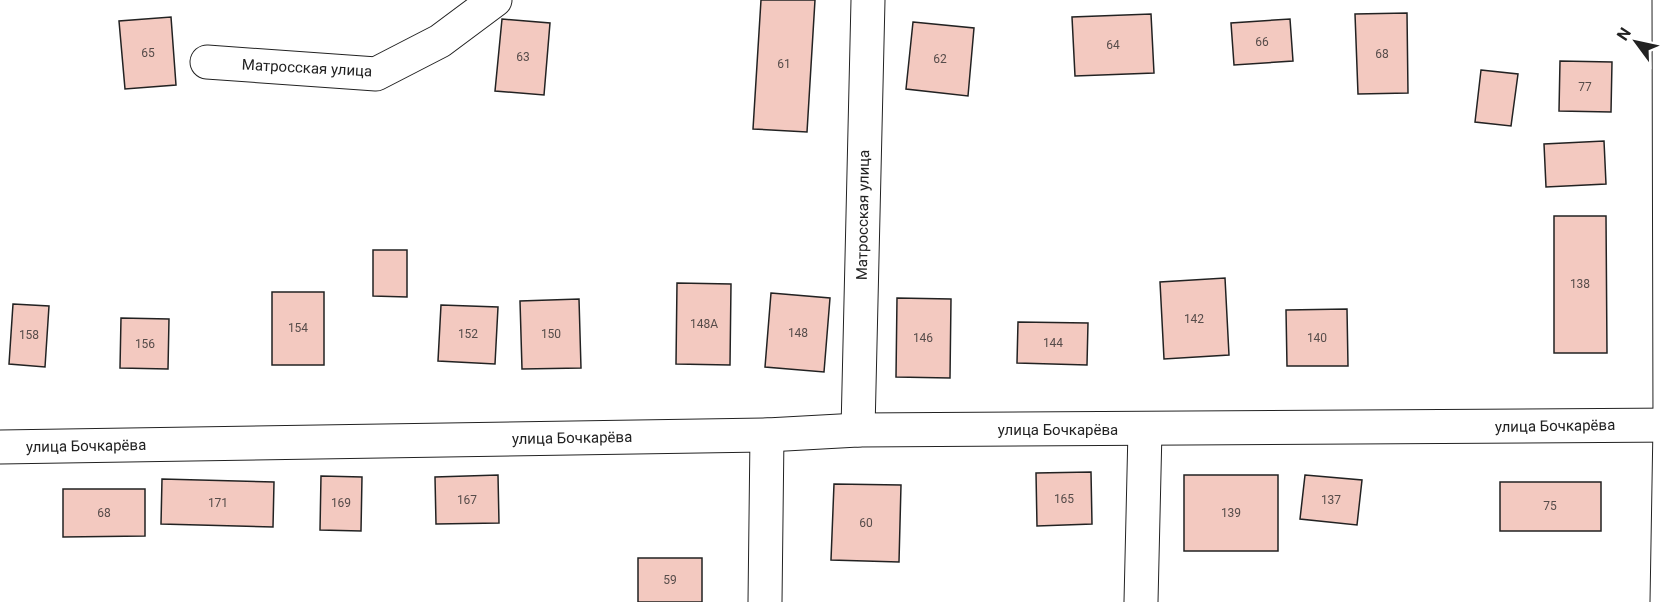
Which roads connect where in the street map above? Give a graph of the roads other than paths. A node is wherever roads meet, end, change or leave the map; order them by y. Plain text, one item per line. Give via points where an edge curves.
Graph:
1 (495, 0) edge
2 (868, 0) edge
3 (1668, 0) edge
4 (207, 62) dead end
5 (1674, 425) edge
6 (858, 430) junction
7 (1145, 430) junction
8 (767, 435) junction
9 (0, 447) edge
10 (765, 602) edge
11 (1141, 602) edge
12 (1667, 602) edge

1 - 4 street, Матросская улица via 440,41 376,74
2 - 6 street, Матросская улица
3 - 5 street
5 - 7 street, улица Бочкарёва
5 - 12 street
6 - 7 street, улица Бочкарёва
6 - 8 street, улица Бочкарёва
7 - 11 street
8 - 9 street, улица Бочкарёва
8 - 10 street

